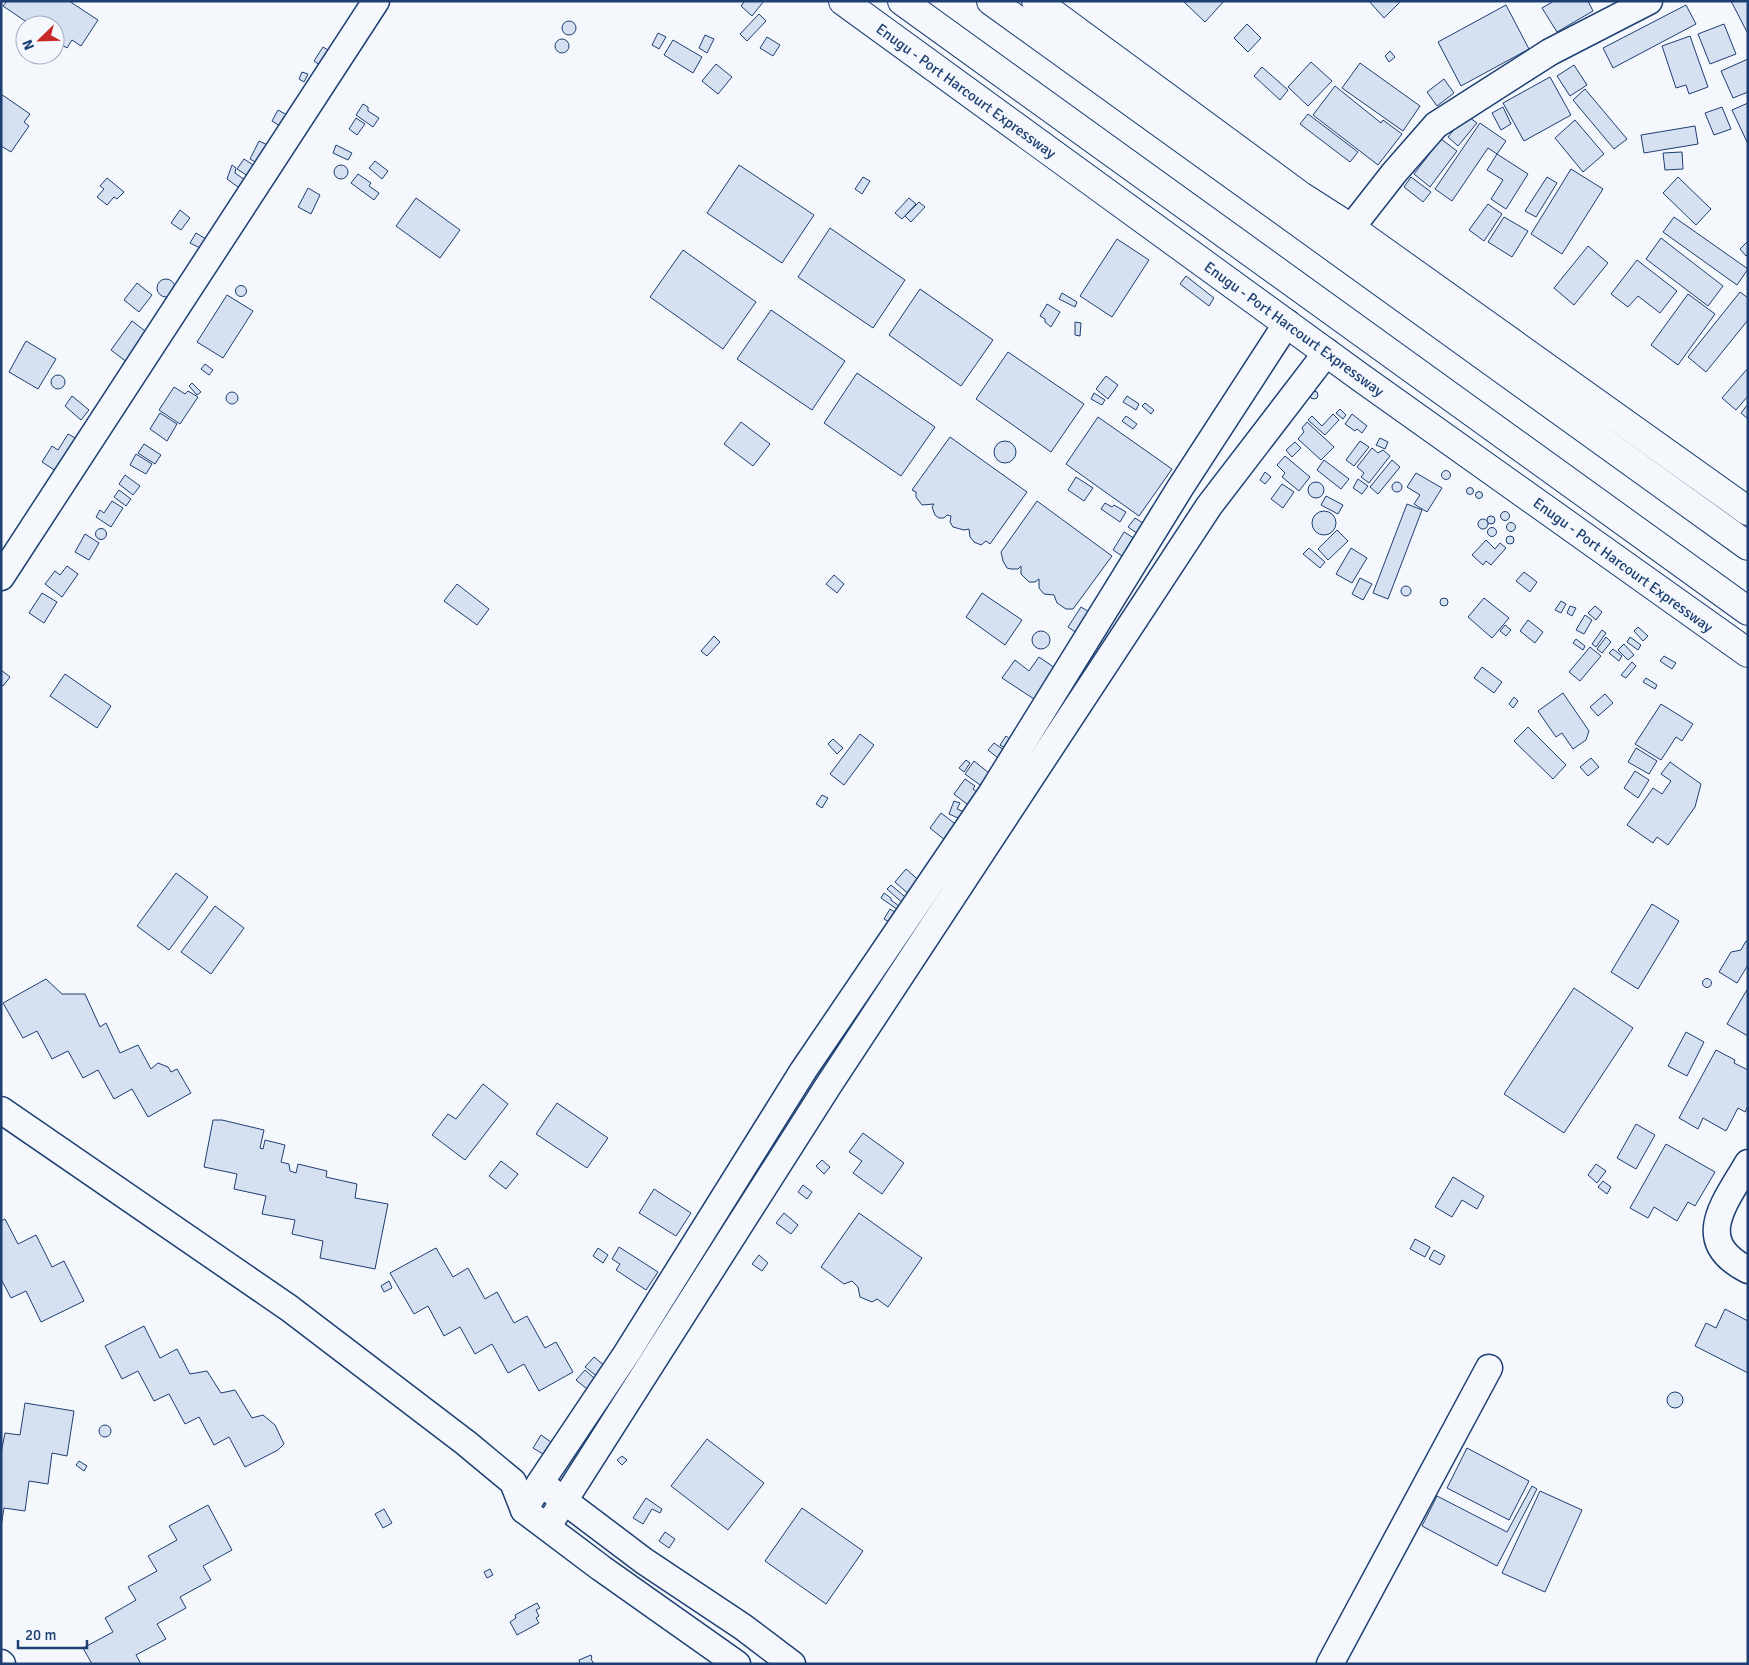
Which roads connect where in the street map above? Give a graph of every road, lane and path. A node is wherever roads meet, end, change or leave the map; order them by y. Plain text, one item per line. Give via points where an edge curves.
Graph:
1 (376, 1) edge
2 (843, 1) edge
3 (902, 1) edge
4 (991, 1) edge
5 (1036, 1) edge
6 (1649, 1) edge
7 (1351, 228) junction
8 (1287, 324) junction
9 (1326, 352) junction
10 (1748, 511) edge
11 (1748, 546) edge
12 (1, 577) edge
13 (1748, 611) edge
14 (1748, 653) edge
15 (1, 1110) edge
16 (1748, 1163) edge
17 (1748, 1270) edge
18 (1489, 1368) dead end
19 (513, 1482) junction
20 (540, 1483) junction
21 (564, 1500) junction
22 (524, 1510) junction
23 (548, 1526) junction
24 (778, 1660) edge
25 (737, 1664) edge
26 (1330, 1664) edge

1 - 12 street
2 - 8 main road, Enugu - Port Harcourt Expressway
3 - 13 main road
4 - 11 main road
5 - 7 main road via 1301,196
6 - 7 street via 1550,52 1436,125
7 - 10 main road
8 - 9 main road, Enugu - Port Harcourt Expressway
8 - 20 street via 1180,488 991,794 803,1071 627,1353
9 - 14 main road, Enugu - Port Harcourt Expressway
9 - 21 street via 1209,506 828,1086
15 - 19 street via 289,1308
16 - 17 street via 1718,1215 1716,1236 1732,1262
18 - 26 street
19 - 20 street via 528,1478
19 - 22 street
20 - 21 street
20 - 22 street
21 - 23 street
21 - 24 street
22 - 23 street
23 - 25 street via 601,1568

